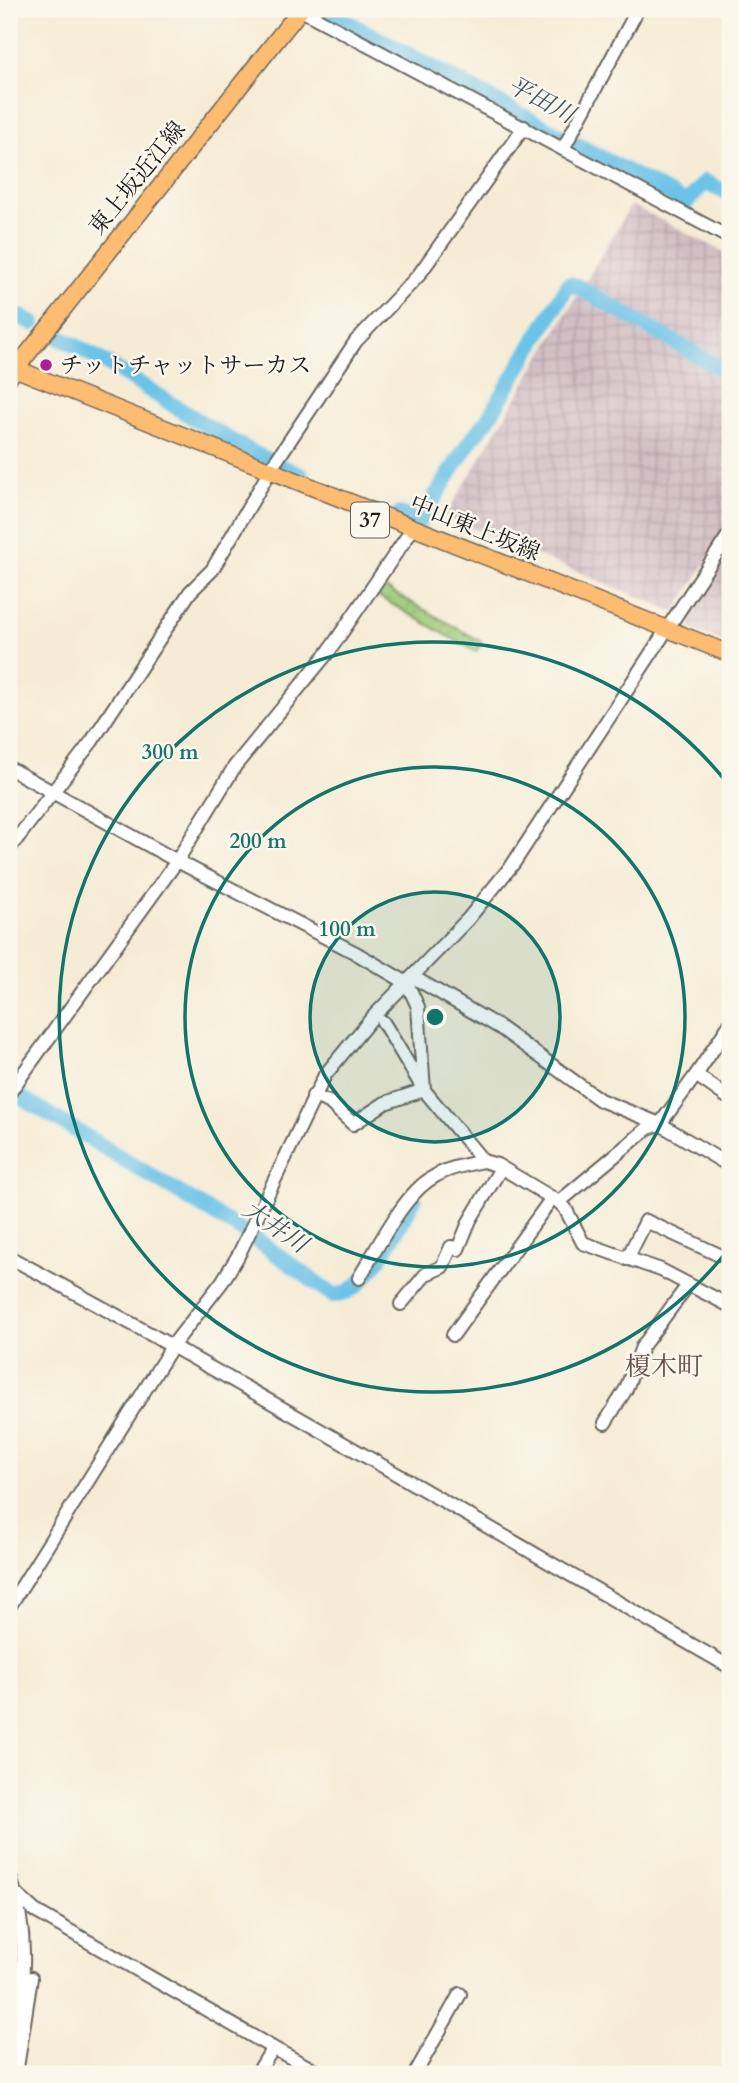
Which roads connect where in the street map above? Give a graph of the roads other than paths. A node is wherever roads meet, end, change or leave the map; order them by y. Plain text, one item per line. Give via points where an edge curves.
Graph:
1 (300, 9) edge
2 (638, 9) edge
3 (524, 127) junction
4 (563, 149) junction
5 (730, 238) edge
6 (10, 372) edge
7 (271, 469) junction
8 (411, 532) junction
9 (730, 533) edge
10 (666, 633) junction
11 (730, 654) edge
12 (730, 663) edge
13 (9, 768) edge
14 (52, 791) junction
15 (9, 849) edge
16 (177, 861) junction
17 (410, 980) junction
18 (383, 1022) dead end
19 (730, 1024) edge
20 (696, 1075) junction
21 (424, 1090) junction
22 (10, 1091) edge
23 (313, 1096) junction
24 (730, 1099) edge
25 (660, 1124) junction
26 (483, 1161) junction
27 (730, 1166) edge
28 (501, 1168) junction
29 (559, 1199) junction
30 (717, 1254) dead end
31 (9, 1257) edge
32 (627, 1259) junction
33 (359, 1278) dead end
34 (688, 1285) junction
35 (401, 1304) dead end
36 (730, 1306) edge
37 (453, 1335) dead end
38 (173, 1345) junction
39 (605, 1423) dead end
40 (9, 1607) edge
41 (730, 1667) edge
42 (9, 1873) edge
43 (16, 1894) junction
44 (35, 1910) junction
45 (460, 1994) dead end
46 (273, 2048) junction
47 (9, 2064) edge
48 (16, 2074) edge
49 (257, 2074) edge
50 (321, 2074) edge
51 (415, 2074) edge

1 - 3 street
1 - 6 main road, 東上坂近江線
2 - 4 street
3 - 4 street
3 - 7 street via 418,276 356,341
4 - 5 street
6 - 7 main road, 中山東上坂線 / 37
7 - 8 main road, 中山東上坂線 / 37
7 - 14 street via 212,570 190,592 99,731
8 - 10 main road, 中山東上坂線 / 37
8 - 16 street via 329,651 236,766
9 - 10 street
10 - 11 main road, 中山東上坂線 / 37
10 - 12 main road, 中山東上坂線 / 37
10 - 17 street via 513,864
13 - 14 street
14 - 15 street
14 - 16 street
16 - 17 street
16 - 22 street
17 - 21 street via 418,1007
17 - 23 street via 338,1056
17 - 25 street via 499,1027 600,1100
18 - 21 street
19 - 20 street
20 - 24 street
20 - 25 street
21 - 23 street via 385,1103 353,1124 329,1102
21 - 26 street
23 - 38 street via 249,1234 222,1282
25 - 27 street
25 - 29 street via 648,1128
26 - 28 street
26 - 33 street via 431,1178 416,1191
28 - 29 street
28 - 35 street via 458,1249 451,1247 442,1267 426,1274
29 - 32 street via 583,1243
29 - 37 street
30 - 32 street via 646,1221
31 - 38 street
32 - 34 street
34 - 36 street
34 - 39 street via 642,1347 626,1389
38 - 40 street
38 - 41 street
42 - 43 street
43 - 44 street
43 - 47 street via 25,1957
44 - 46 street
44 - 48 street via 29,2006
45 - 51 street
46 - 49 street
46 - 50 street

